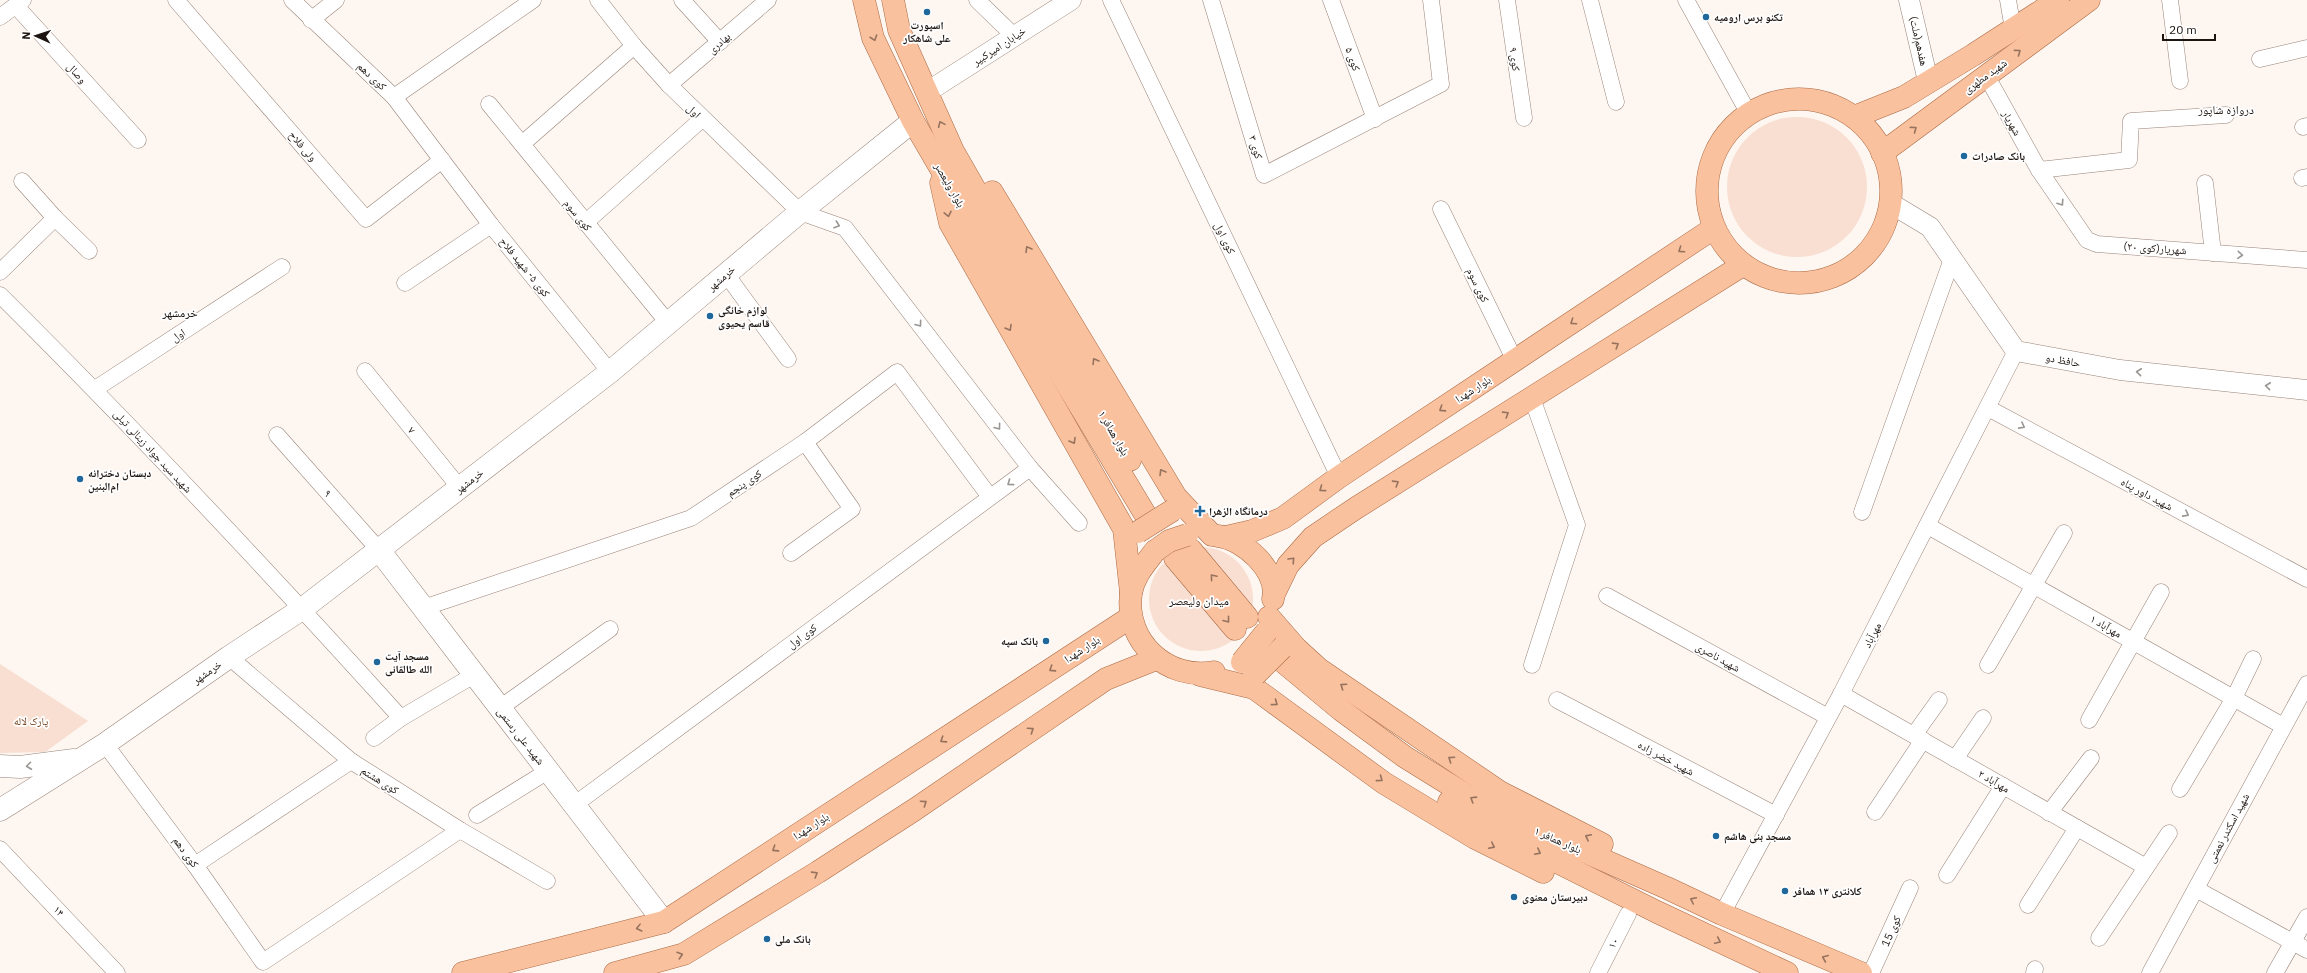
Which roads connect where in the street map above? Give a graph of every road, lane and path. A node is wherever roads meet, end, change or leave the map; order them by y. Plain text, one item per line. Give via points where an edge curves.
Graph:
1 (176, 0) edge
2 (292, 0) edge
3 (336, 0) edge
4 (533, 0) edge
5 (598, 0) edge
6 (682, 0) edge
7 (768, 0) edge
8 (864, 0) edge
9 (893, 0) edge
10 (977, 0) edge
11 (1071, 0) edge
12 (1111, 0) edge
13 (1211, 0) edge
14 (1331, 0) edge
15 (1432, 0) edge
16 (1507, 0) edge
17 (1590, 0) edge
18 (1686, 0) edge
19 (1909, 0) edge
20 (2008, 0) edge
21 (2058, 0) edge
22 (2089, 0) edge
23 (2170, 0) edge
24 (20, 3) edge
25 (0, 17) edge
26 (311, 20) junction
27 (2013, 30) junction
28 (1014, 36) junction
29 (720, 42) junction
30 (634, 46) junction
31 (2307, 48) edge
32 (2260, 59) dead end
33 (1986, 75) junction
34 (1928, 81) junction
35 (2180, 81) dead end
36 (669, 85) junction
37 (927, 92) junction
38 (394, 97) junction
39 (1616, 102) dead end
40 (489, 104) dead end
41 (1749, 114) junction
42 (2226, 115) dead end
43 (1854, 117) junction
44 (1524, 118) dead end
45 (702, 119) junction
46 (1375, 119) junction
47 (913, 121) junction
48 (138, 140) dead end
49 (522, 144) junction
50 (1882, 153) junction
51 (945, 157) junction
52 (442, 160) junction
53 (2039, 170) junction
54 (22, 181) dead end
55 (2205, 183) dead end
56 (1890, 203) junction
57 (1441, 209) dead end
58 (800, 212) junction
59 (55, 218) junction
60 (585, 224) junction
61 (491, 225) junction
62 (1714, 228) junction
63 (89, 251) dead end
64 (2214, 252) junction
65 (1952, 258) junction
66 (2307, 260) edge
67 (1743, 265) junction
68 (282, 267) dead end
69 (0, 272) edge
70 (726, 274) junction
71 (405, 283) dead end
72 (0, 296) edge
73 (669, 324) junction
74 (2016, 351) junction
75 (1061, 358) joint
76 (788, 359) dead end
77 (1515, 361) junction
78 (365, 371) dead end
79 (610, 372) junction
80 (95, 389) junction
81 (2307, 390) edge
82 (1532, 398) junction
83 (1988, 408) junction
84 (277, 435) dead end
85 (805, 442) junction
86 (1030, 468) junction
87 (1339, 476) junction
88 (460, 488) junction
89 (990, 497) junction
90 (1862, 512) dead end
91 (1153, 517) junction
92 (1079, 523) dead end
93 (1928, 526) junction
94 (2064, 533) dead end
95 (1219, 536) junction
96 (1184, 548) junction
97 (379, 550) junction
98 (791, 553) dead end
99 (2307, 579) edge
100 (2034, 586) junction
101 (2162, 592) dead end
102 (1131, 593) junction
103 (1274, 594) junction
104 (1607, 596) dead end
105 (423, 608) junction
106 (302, 609) junction
107 (1131, 617) junction
108 (1241, 623) dead end
109 (1268, 624) junction
110 (610, 629) dead end
111 (2134, 642) junction
112 (1284, 656) junction
113 (229, 657) junction
114 (1156, 659) junction
115 (2253, 659) dead end
116 (1532, 665) dead end
117 (1988, 665) dead end
118 (474, 675) junction
119 (1200, 675) junction
120 (1250, 675) junction
121 (2307, 684) edge
122 (1841, 694) junction
123 (2234, 698) junction
124 (1557, 700) dead end
125 (1939, 700) dead end
126 (500, 708) junction
127 (1828, 717) junction
128 (401, 718) junction
129 (1983, 718) dead end
130 (2089, 720) dead end
131 (2283, 726) junction
132 (374, 738) dead end
133 (1918, 738) junction
134 (105, 744) junction
135 (2091, 758) dead end
136 (81, 759) junction
137 (1955, 759) junction
138 (351, 761) junction
139 (0, 766) edge
140 (548, 771) junction
141 (2003, 786) junction
142 (2180, 789) dead end
143 (574, 805) junction
144 (0, 810) edge
145 (1875, 812) dead end
146 (2049, 813) junction
147 (477, 815) dead end
148 (1776, 815) junction
149 (2077, 828) junction
150 (460, 830) junction
151 (2169, 833) dead end
152 (0, 849) edge
153 (195, 865) junction
154 (2146, 867) junction
155 (1947, 875) dead end
156 (547, 881) dead end
157 (1910, 888) dead end
158 (2196, 889) junction
159 (2028, 905) dead end
160 (1657, 912) junction
161 (1628, 914) junction
162 (1722, 914) junction
163 (2307, 917) edge
164 (664, 922) junction
165 (2098, 938) dead end
166 (2293, 942) junction
167 (2307, 950) edge
168 (507, 967) edge
169 (1759, 967) edge
170 (117, 973) edge
171 (463, 973) edge
172 (615, 973) edge
173 (1598, 973) edge
174 (1786, 973) edge
175 (1861, 973) edge
176 (1871, 973) edge
177 (2150, 973) edge
178 (2275, 973) edge

1 - 52 street, ولی فلاح via 366,219
2 - 26 street, کوی دهم
3 - 26 street
4 - 38 street
5 - 30 street, اول
6 - 29 street
7 - 29 street, بهادری
8 -> 47 main road, بلوار ولیعصر via 873,38
9 - 37 main road, بلوار ولیعصر via 899,30
10 - 28 street
11 - 28 street, خیابان امیرکبیر
12 - 87 street, کوی اول
13 - 46 street, کوی ۳ via 1264,175
14 - 46 street, کوی ۵
15 - 46 street via 1441,84
16 - 44 street, کوی ۹
17 - 39 street
18 - 41 street
19 - 34 street, هفدهم(ملت)
20 - 27 street
21 - 27 main road, شهید مطهری
33 -> 22 main road, شهید مطهری
23 - 35 street
24 - 25 street
24 - 48 street, وصال
26 - 38 street, کوی دهم
27 - 34 main road, شهید مطهری
28 - 37 street, خیابان امیرکبیر
29 - 36 street, بهادری
30 - 36 street, اول
30 - 49 street
31 - 32 street
50 -> 33 main road, شهید مطهری
33 - 53 street, شهریار
34 - 43 main road, شهید مطهری via 1904,96
36 - 45 street, اول
51 -> 37 main road, بلوار ولیعصر
38 - 52 street, کوی دهم
40 - 49 street, کوی سوم
41 - 43 main road via 1762,106 1785,100 1809,100 1833,105
41 - 62 main road via 1725,136 1713,157 1707,181 1707,205
42 - 53 street via 2131,121 2129,160
43 - 50 main road via 1875,139
45 - 58 street, اول
45 - 60 street
47 - 51 main road, بلوار ولیعصر
47 - 58 main road, خرمشهر
49 - 60 street, کوی سوم
50 - 56 main road via 1890,177
51 - 75 main road, بلوار ولیعصر
91 -> 51 main road via 996,196
51 -> 91 main road via 950,223
52 - 61 street, کوی ۵- شهید فلاح
53 -> 64 street, شهریار(کوی ۲۰) via 2087,240 2097,244
54 - 59 street
55 - 64 street
56 - 65 street via 1930,227
56 - 67 main road via 1884,226 1872,247 1855,264 1834,277 1811,283 1787,283 1764,277
57 - 77 street, کوی سوم
58 - 70 main road, خرمشهر
58 -> 86 street via 845,228
59 - 63 street
59 - 69 street
60 - 73 street, کوی سوم
61 - 71 street
61 - 79 street, کوی ۵- شهید فلاح
62 - 67 main road via 1726,248
62 -> 77 main road, بلوار شهدا
64 -> 66 street, شهریار(کوی ۲۰)
65 - 74 street
65 - 90 street
82 -> 67 main road
68 - 80 street, اول
70 - 73 main road, خرمشهر
70 - 76 street
72 - 80 street, شهید سید جواد زینالی تیلی
73 - 79 main road, خرمشهر
81 -> 74 street, حافظ دو via 2120,370
74 - 83 street, مهرآباد
75 - 91 main road, بلوار همافر ۱
77 -> 87 main road, بلوار شهدا
78 - 88 street, ۷
79 - 88 main road, خرمشهر
80 - 106 street, شهید سید جواد زینالی تیلی
103 -> 82 main road via 1288,565 1313,537
82 - 116 street via 1577,525
83 - 93 street, مهرآباد
83 -> 99 street, شهید داور پناه
84 - 97 street, ۹
85 - 89 street, کوی پنجم via 897,372
85 - 98 street via 852,509
85 - 105 street, کوی پنجم via 691,518
86 -> 89 street, کوی اول
86 - 92 street
87 -> 95 main road, بلوار شهدا via 1283,518 1252,531
88 - 97 main road, خرمشهر
89 - 143 street, کوی اول
91 - 95 main road
91 - 102 main road
93 - 100 street, مهرآباد ۱
93 - 122 street, مهرآباد
94 - 100 street
95 - 96 main road
95 - 103 main road via 1257,556 1267,568
96 - 102 main road, bridge via 1169,541 1155,551 1138,572
96 - 108 main road
97 - 105 main road, شهید علی رستمی
97 - 106 main road, خرمشهر
100 - 111 street, مهرآباد ۱
100 - 117 street
101 - 111 street
102 - 107 main road
103 - 109 main road
104 - 127 street, شهید ناصری
105 - 118 main road, شهید علی رستمی
106 - 113 main road, خرمشهر
106 - 128 street, شهید سید جواد زینالی تیلی
107 - 114 main road via 1140,640
107 -> 164 main road, بلوار شهدا
109 - 112 main road
109 - 120 main road, bridge
110 - 126 street
111 - 123 street, مهرآباد ۱
111 - 130 street
112 - 120 main road, bridge
112 -> 160 main road, بلوار همافر ۱ via 1332,720 1397,768 1485,826
162 -> 112 main road, بلوار همافر ۱ via 1492,811 1405,757 1341,710
113 - 134 main road, خرمشهر
113 - 138 street, کوی هشتم
114 - 119 main road via 1177,670
172 -> 114 main road via 684,954 882,831 1106,679
115 - 123 street
118 - 126 main road, شهید علی رستمی
118 - 128 street
119 - 120 main road
119 - 120 main road via 1224,670
120 -> 161 main road via 1384,782 1475,838
121 - 131 street, شهید اسکندر نعمتی
122 - 127 street, مهرآباد
122 - 133 street, مهرآباد ۲
123 - 131 street, مهرآباد ۱
123 - 142 street
124 - 148 street, شهید خضر زاده
125 - 133 street
126 - 140 main road, شهید علی رستمی
127 - 148 street, مهرآباد
128 - 132 street
129 - 137 street
131 - 158 street, شهید اسکندر نعمتی
133 - 137 street, مهرآباد ۲
133 - 145 street
134 - 136 main road, خرمشهر
134 - 153 street, کوی دهم
135 - 146 street
136 -> 139 main road via 20,767
136 - 144 main road, خرمشهر
137 - 141 street, مهرآباد ۲
138 - 150 street, کوی هشتم
138 - 153 street
140 - 143 main road, شهید علی رستمی
140 - 147 street
141 - 146 street, مهرآباد ۲
141 - 155 street
143 - 164 main road, شهید علی رستمی
146 - 149 street, مهرآباد ۲
148 - 162 street, مهرآباد
149 - 154 street, مهرآباد ۲
149 - 159 street
150 - 153 street, کوی دهم via 263,962
150 - 156 street, کوی هشتم
151 - 154 street
152 - 170 street, ۱۴
154 - 165 street
157 - 176 street, کوی 15
158 - 166 street
158 - 177 street, شهید اسکندر نعمتی
160 - 161 main road
160 -> 169 main road, بلوار همافر ۱
161 - 173 street, ۱۰
175 -> 162 main road, بلوار همافر ۱
163 - 166 street
164 -> 168 main road, بلوار شهدا
166 - 167 street
166 - 178 street
168 - 171 main road, بلوار شهدا
169 - 174 main road, بلوار همافر ۱

